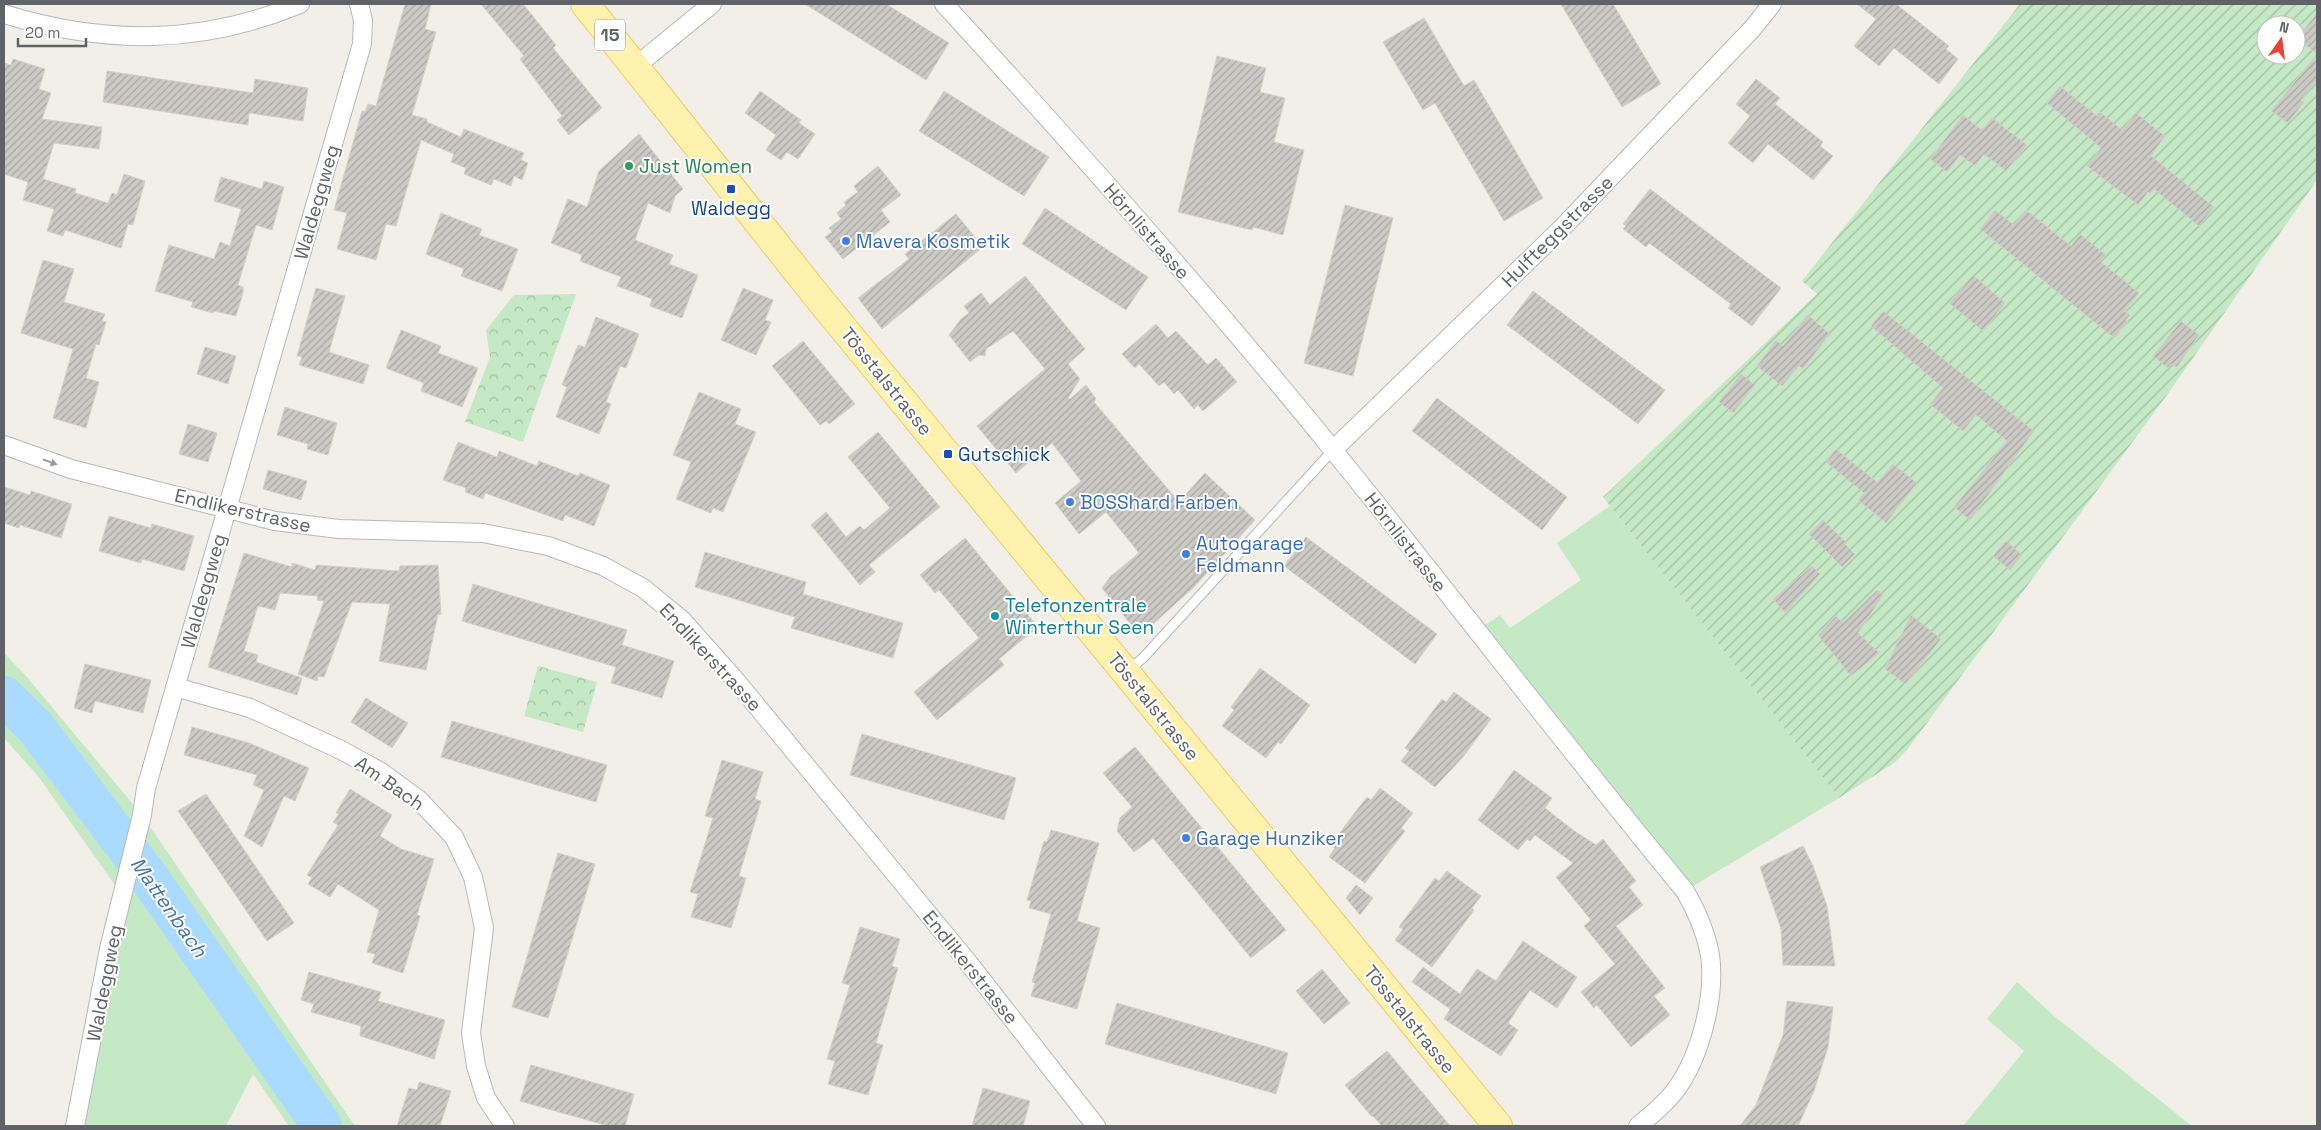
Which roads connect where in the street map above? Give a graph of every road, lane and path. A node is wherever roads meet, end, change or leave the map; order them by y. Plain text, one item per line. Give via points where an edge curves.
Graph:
1 (300, 4) edge
2 (359, 4) edge
3 (585, 4) edge
4 (712, 4) edge
5 (944, 4) edge
6 (1772, 4) edge
7 (4, 14) edge
8 (636, 66) junction
9 (4, 446) edge
10 (1333, 450) junction
11 (227, 508) junction
12 (1126, 672) junction
13 (175, 687) junction
14 (76, 1126) edge
15 (505, 1126) edge
16 (1096, 1126) edge
17 (1498, 1126) edge
18 (1638, 1126) edge

1 - 7 street via 245,22 163,37 72,32
2 - 11 street, Waldeggweg via 363,20 362,44
3 - 8 main road, Tösstalstrasse / 15
4 - 8 street
5 - 10 street, Hörnlistrasse via 1206,298
6 - 10 street, Hulfteggstrasse via 1574,217
8 - 12 main road, Tösstalstrasse / 15 via 746,208
9 -> 11 street, Endlikerstrasse via 71,469
10 - 12 lane via 1143,658
10 - 18 street, Hörnlistrasse via 1685,891 1693,906 1710,954 1709,1003 1700,1039 1687,1071 1670,1097
11 - 13 street, Waldeggweg
11 - 16 street, Endlikerstrasse via 275,521 339,529 483,533 548,546 603,566 643,588 682,620 743,689 967,961
12 - 17 main road, Tösstalstrasse / 15
13 - 14 street, Waldeggweg via 146,788 109,950
13 - 15 street, Am Bach via 250,708 341,750 418,798 454,837 473,877 484,928 471,1033 476,1066 486,1098

